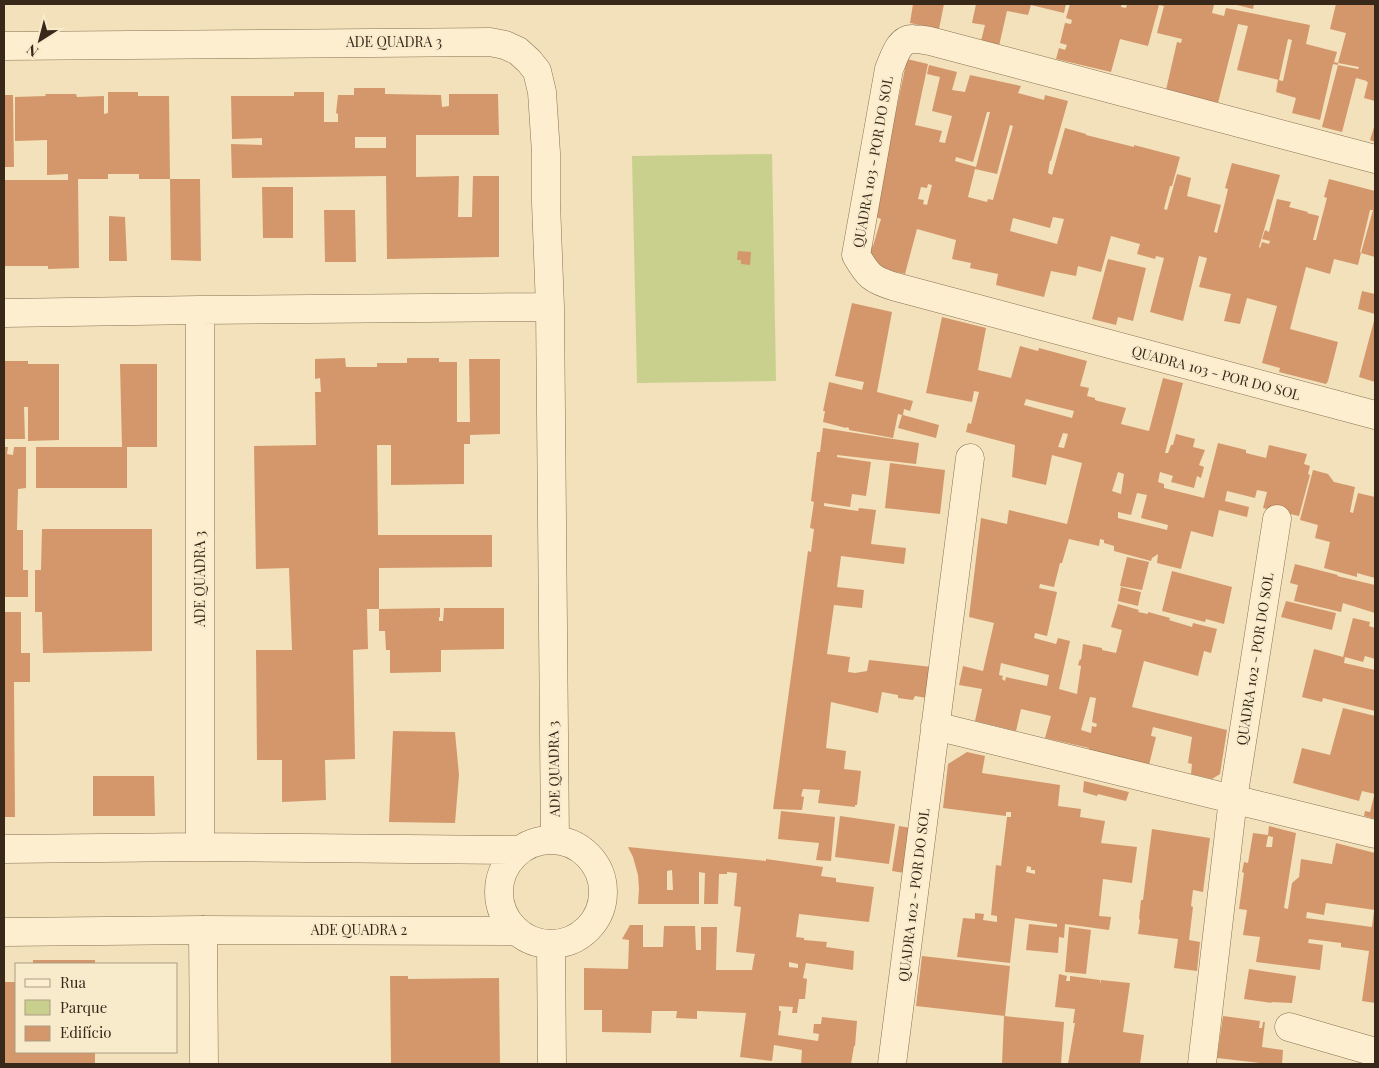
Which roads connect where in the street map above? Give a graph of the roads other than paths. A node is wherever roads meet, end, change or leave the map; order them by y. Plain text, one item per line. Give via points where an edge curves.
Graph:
1 (4, 46) edge
2 (1375, 159) edge
3 (550, 307) junction
4 (200, 310) junction
5 (4, 313) edge
6 (1375, 415) edge
7 (970, 458) dead end
8 (1277, 519) dead end
9 (935, 726) junction
10 (1233, 799) junction
11 (1375, 834) edge
12 (555, 840) junction
13 (200, 848) junction
14 (4, 849) edge
15 (519, 850) junction
16 (203, 930) junction
17 (515, 931) junction
18 (4, 932) edge
19 (551, 945) junction
20 (1289, 1027) dead end
21 (1375, 1052) edge
22 (204, 1064) edge
23 (552, 1064) edge
24 (892, 1064) edge
25 (1202, 1064) edge

1 - 3 street, ADE QUADRA 3 via 490,42 518,51 537,71 542,92
2 - 6 street, QUADRA 103 - POR DO SOL via 911,38 898,48 890,69 856,255 866,272 880,282 896,287
3 - 4 street
3 - 12 street, ADE QUADRA 3
4 - 5 street
4 - 13 street, ADE QUADRA 3
7 - 9 street, QUADRA 102 - POR DO SOL
8 - 10 street, QUADRA 102 - POR DO SOL
9 - 10 street
9 - 24 street, QUADRA 102 - POR DO SOL
10 - 11 street
10 - 25 street, QUADRA 102 - POR DO SOL
12 - 15 street via 530,844
12 - 19 street via 584,852 595,864 603,895 600,910 581,936
13 - 14 street
13 - 15 street
15 - 17 street via 508,861 498,889 505,918
16 - 17 street, ADE QUADRA 2
16 - 18 street, ADE QUADRA 2
16 - 22 street
17 - 19 street via 532,941
19 - 23 street
20 - 21 street

